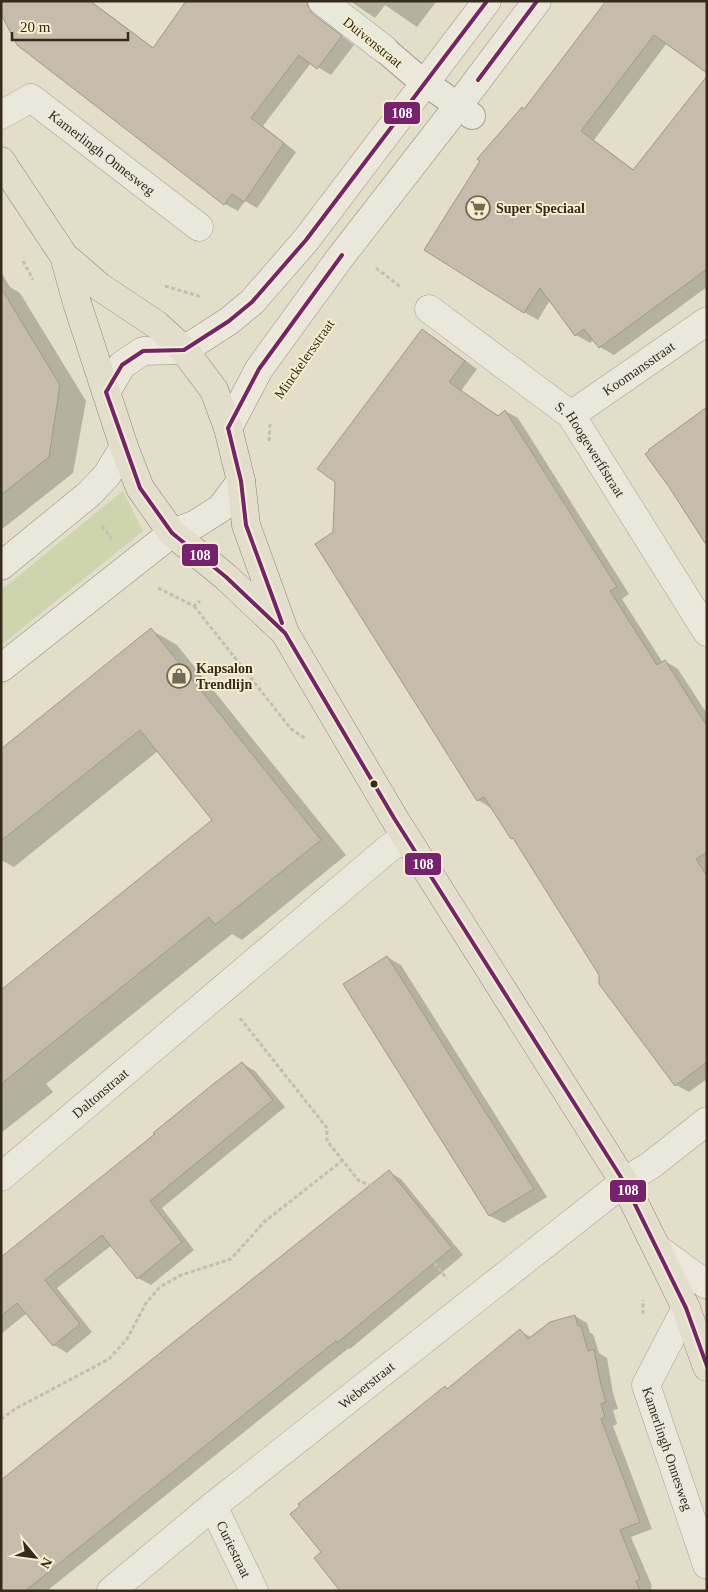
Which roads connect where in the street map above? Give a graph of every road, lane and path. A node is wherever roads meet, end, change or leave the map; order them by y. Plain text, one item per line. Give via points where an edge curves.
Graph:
1 (322, 1) edge
2 (487, 1) edge
3 (537, 1) edge
4 (384, 49) joint
5 (426, 83) junction
6 (465, 111) junction
7 (1, 115) edge
8 (1, 161) edge
9 (199, 227) dead end
10 (64, 256) junction
11 (22, 258) dead end
12 (371, 264) dead end
13 (34, 281) dead end
14 (162, 285) dead end
15 (206, 299) dead end
16 (429, 309) joint
17 (707, 321) edge
18 (184, 350) junction
19 (106, 392) junction
20 (571, 415) junction
21 (271, 416) dead end
22 (228, 428) junction
23 (268, 444) dead end
24 (124, 447) junction
25 (241, 481) junction
26 (172, 533) junction
27 (1, 566) edge
28 (226, 577) junction
29 (151, 584) dead end
30 (707, 632) edge
31 (285, 633) junction
32 (1, 668) edge
33 (406, 836) junction
34 (220, 992) junction
35 (707, 1121) edge
36 (343, 1160) junction
37 (1, 1177) edge
38 (624, 1182) junction
39 (658, 1249) junction
40 (707, 1286) edge
41 (468, 1305) junction
42 (686, 1308) junction
43 (707, 1367) edge
44 (1, 1419) edge
45 (213, 1506) junction
46 (707, 1565) edge
47 (111, 1591) edge
48 (254, 1591) edge

1 - 4 street, Duivenstraat
2 - 5 street
3 - 6 street
4 - 5 street, Duivenstraat
5 - 6 street
5 - 18 street via 306,240 252,302
6 - 22 street via 339,259 259,369
7 - 9 street, Kamerlingh Onnesweg via 31,98
8 - 10 main road
10 - 18 main road
10 - 19 main road
11 - 13 path
12 - 16 path
14 - 15 path
16 - 20 street, S. Hoogewerffstraat
17 - 20 street, Koomansstraat
18 - 19 street via 143,351 122,365
18 - 22 main road via 214,390
19 - 24 main road
20 - 30 street, S. Hoogewerffstraat
21 - 23 path, Minckelersstraat
22 - 25 main road
24 - 26 main road via 140,488
24 - 27 street via 107,475 89,494
25 - 26 street via 221,508 196,524
25 - 31 main road via 246,525
26 - 28 main road
26 - 32 street
28 - 29 path via 194,606
28 - 31 main road
31 - 33 main road
33 - 34 street, Daltonstraat
33 - 38 main road
34 - 36 path via 327,1128 327,1141
34 - 37 street, Daltonstraat
35 - 38 street, Weberstraat
36 - 41 path via 359,1181 376,1187
36 - 44 path via 264,1222 231,1259 181,1275 160,1287 146,1303 127,1339 109,1359
38 - 39 main road
38 - 41 street, Weberstraat
39 - 40 street
39 - 42 main road
41 - 45 street, Weberstraat
42 - 43 main road
42 - 46 street, Kamerlingh Onnesweg via 646,1385
45 - 47 street, Weberstraat
45 - 48 street, Curiestraat

